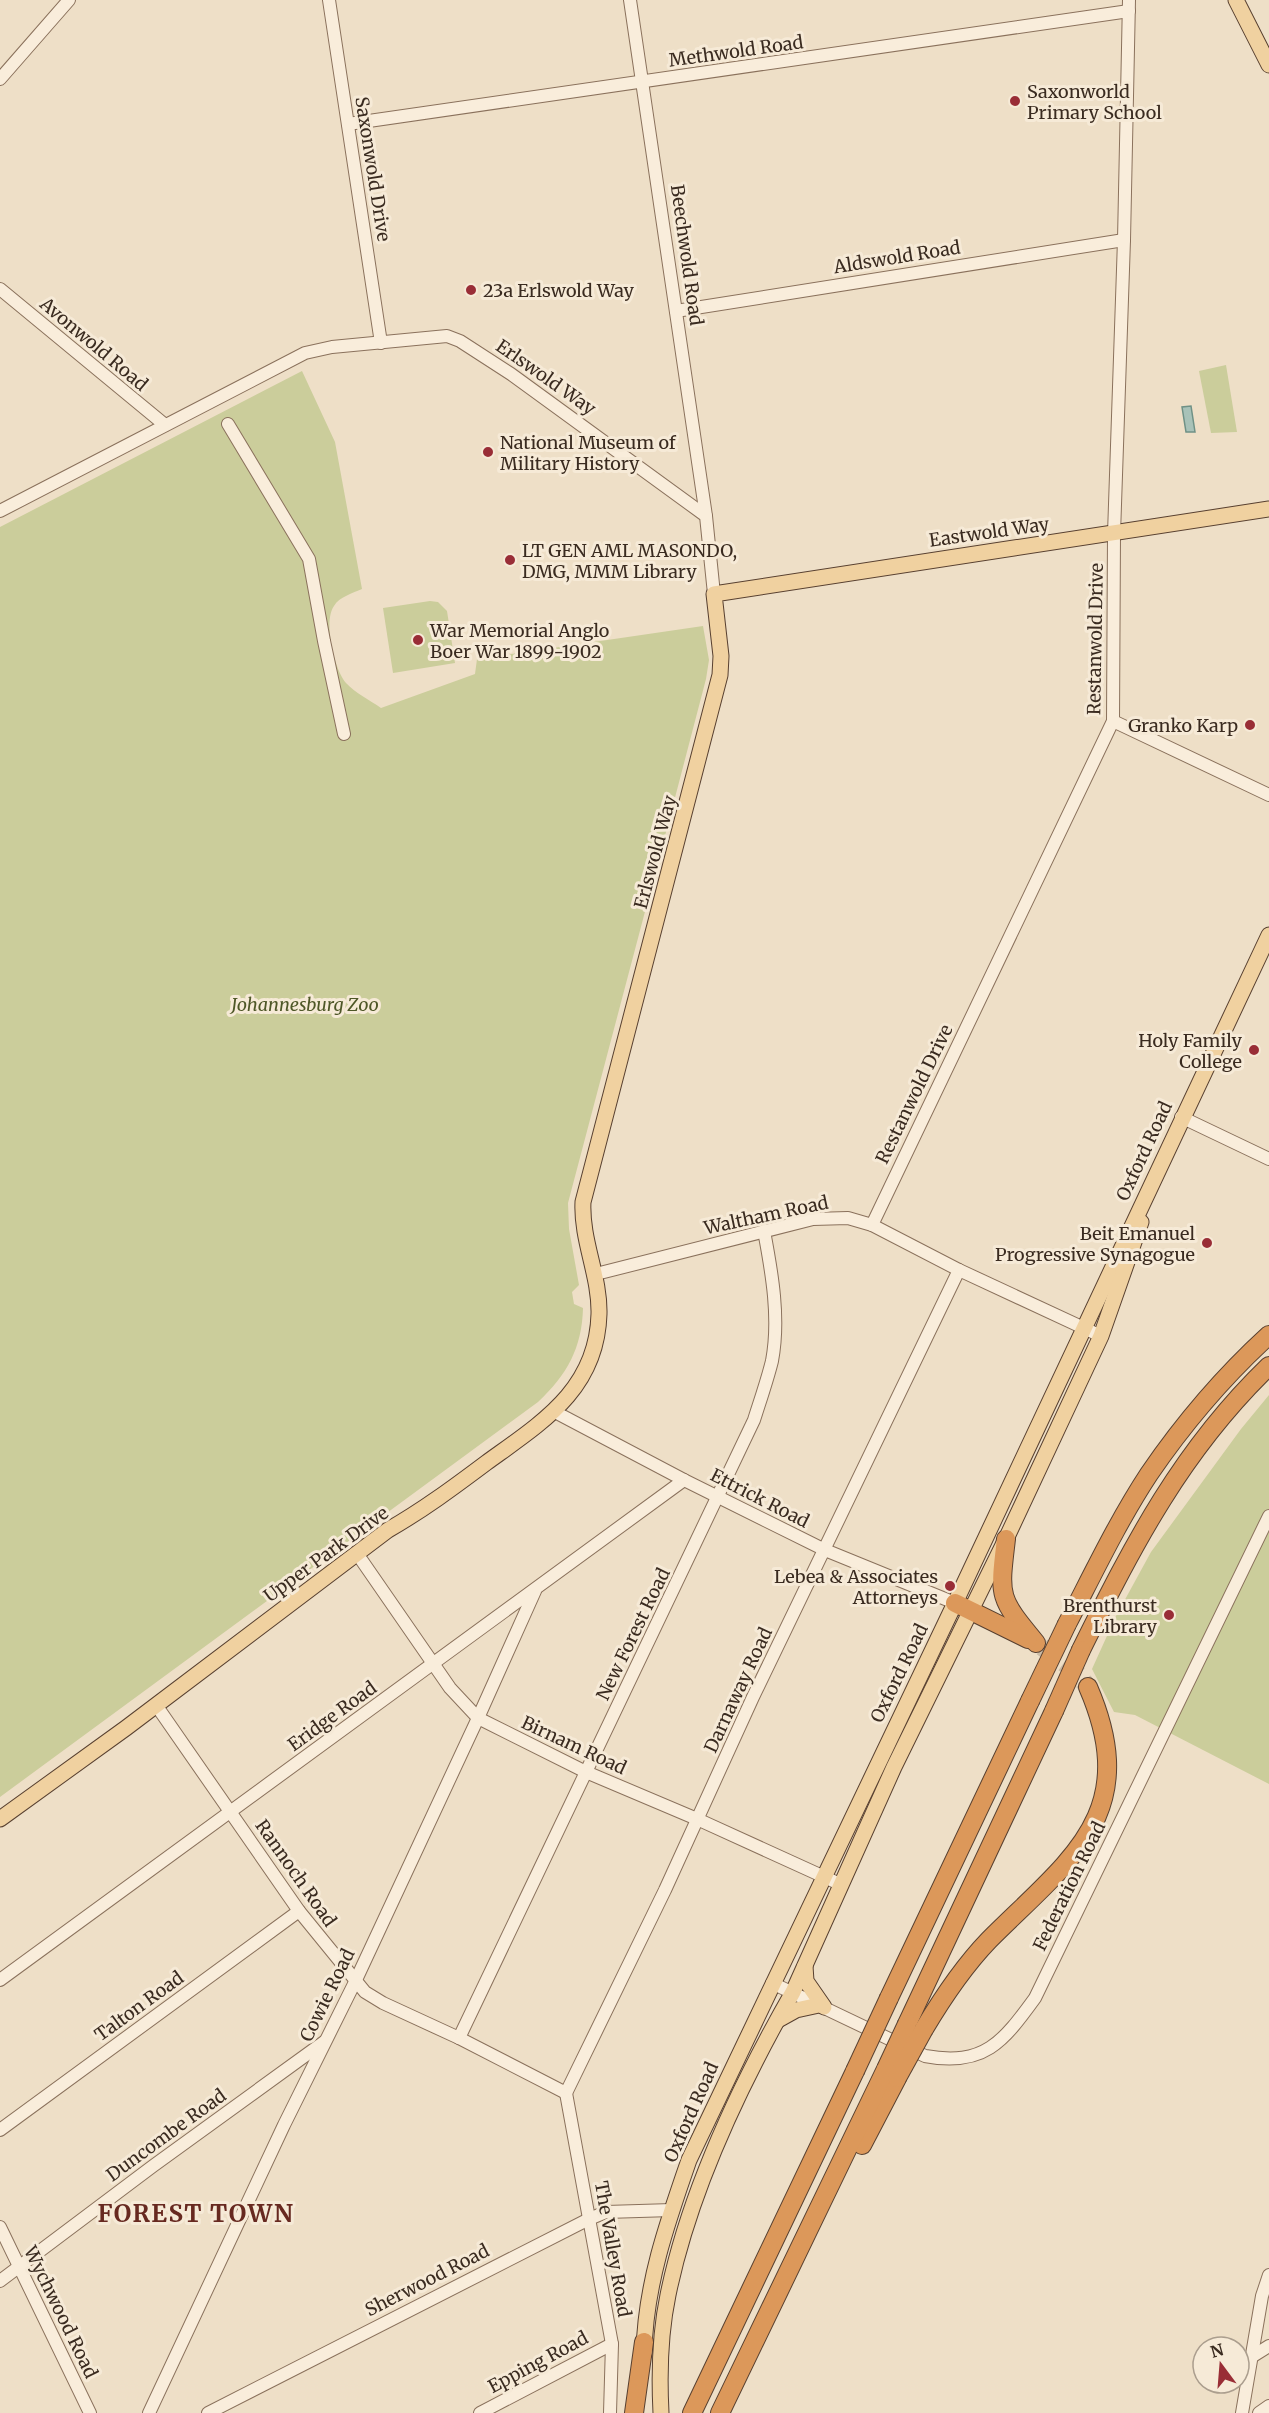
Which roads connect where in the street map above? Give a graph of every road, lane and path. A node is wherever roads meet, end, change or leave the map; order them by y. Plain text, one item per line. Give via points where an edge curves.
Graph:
1 (69, 0) edge
2 (329, 0) edge
3 (630, 0) edge
4 (1236, 0) edge
5 (1246, 0) edge
6 (1129, 6) edge
7 (1269, 46) edge
8 (1269, 65) edge
9 (0, 79) edge
10 (643, 82) junction
11 (348, 124) junction
12 (1124, 240) junction
13 (0, 289) edge
14 (676, 312) junction
15 (381, 342) junction
16 (228, 424) dead end
17 (165, 426) junction
18 (1269, 510) edge
19 (0, 511) edge
20 (706, 516) junction
21 (1114, 534) junction
22 (714, 594) junction
23 (1113, 721) junction
24 (344, 734) dead end
25 (1269, 795) edge
26 (1269, 935) edge
27 (1269, 951) edge
28 (1185, 1119) junction
29 (1269, 1159) edge
30 (872, 1225) junction
31 (764, 1231) junction
32 (959, 1270) junction
33 (596, 1274) junction
34 (1083, 1328) junction
35 (1269, 1335) edge
36 (1101, 1336) junction
37 (1269, 1366) edge
38 (555, 1412) junction
39 (684, 1480) junction
40 (719, 1497) junction
41 (1269, 1516) edge
42 (1006, 1539) junction
43 (825, 1550) junction
44 (358, 1555) junction
45 (535, 1591) junction
46 (962, 1607) junction
47 (433, 1663) junction
48 (1088, 1687) tunnel mouth
49 (156, 1705) junction
50 (478, 1718) junction
51 (586, 1772) junction
52 (231, 1812) junction
53 (0, 1819) edge
54 (697, 1819) junction
55 (823, 1877) junction
56 (842, 1885) junction
57 (299, 1911) junction
58 (805, 1966) junction
59 (0, 1980) edge
60 (355, 1982) junction
61 (772, 1983) junction
62 (793, 1992) junction
63 (822, 2006) junction
64 (776, 2022) junction
65 (915, 2026) junction
66 (459, 2038) junction
67 (325, 2041) junction
68 (566, 2093) junction
69 (0, 2130) edge
70 (672, 2210) junction
71 (589, 2219) junction
72 (0, 2227) edge
73 (19, 2268) junction
74 (1269, 2275) edge
75 (0, 2281) edge
76 (644, 2342) junction
77 (612, 2344) junction
78 (1269, 2346) edge
79 (1253, 2356) junction
80 (1269, 2406) edge
81 (90, 2413) edge
82 (149, 2413) edge
83 (208, 2413) edge
84 (480, 2413) edge
85 (610, 2413) edge
86 (634, 2413) edge
87 (644, 2413) edge
88 (661, 2413) edge
89 (692, 2413) edge
90 (720, 2413) edge
91 (1242, 2413) edge
92 (1259, 2413) edge

1 - 9 street
2 - 11 street, Saxonwold Drive
3 - 10 street, Beechwold Road
4 - 8 main road
5 - 7 main road
6 - 10 street, Methwold Road
6 - 12 street, Restanwold Drive
10 - 11 street, Methwold Road
10 - 14 street, Beechwold Road
11 - 15 street, Saxonwold Drive
12 - 14 street, Aldswold Road
12 - 21 street, Restanwold Drive
13 - 17 street, Avonwold Road
14 - 20 street, Beechwold Road
15 - 17 street, Erlswold Way via 305,353
15 - 20 street, Erlswold Way via 440,335 460,341
16 - 24 street via 309,559
17 - 19 street, Erlswold Way
18 - 21 main road, Eastwold Way
20 - 22 street, Erlswold Way
21 - 22 main road, Eastwold Way
21 - 23 street, Restanwold Drive
22 - 33 main road, Erlswold Way via 720,675 583,1202
23 - 25 street
23 - 30 street, Restanwold Drive
26 - 28 main road, Oxford Road
27 - 28 main road, Oxford Road
28 - 29 street
28 - 34 main road, Oxford Road
28 - 36 main road, Oxford Road via 1141,1224
30 - 31 street, Waltham Road via 826,1217
30 - 32 street, Waltham Road
31 - 33 street, Waltham Road
31 - 40 street, New Forest Road via 773,1286 772,1360 754,1420
32 - 34 street, Waltham Road
32 - 43 street, Darnaway Road
33 - 38 main road, Upper Park Drive via 600,1312 594,1351 583,1376
34 - 36 street, Waltham Road
34 - 46 main road, Oxford Road
35 - 89 highway, bridge via 1210,1394 1158,1461 1116,1532 1067,1624
36 - 42 main road, Oxford Road
37 - 65 highway, bridge via 1223,1415 1168,1488 1136,1542 1081,1650
38 - 39 street, Ettrick Road
38 - 44 main road, Upper Park Drive
39 - 40 street, Ettrick Road
39 - 45 street, Eridge Road
40 - 43 street, Ettrick Road
40 - 51 street, New Forest Road
41 - 63 street, Federation Road via 1035,1998 1005,2038 972,2056 935,2058
42 - 46 main road, Oxford Road
42 - 46 highway via 1002,1595 1010,1612 1039,1645
43 - 46 street, Ettrick Road
43 - 54 street, Darnaway Road
44 - 47 street, Birnam Road
44 - 49 main road, Upper Park Drive
45 - 47 street, Eridge Road
45 - 50 street, Cowie Road
46 - 55 main road, Oxford Road
46 - 56 main road, Oxford Road
47 - 50 street, Birnam Road
47 - 52 street, Eridge Road
48 - 65 highway via 1104,1732 1107,1764 1099,1810 1090,1832 1070,1861 988,1942
49 - 52 street, Rannoch Road
49 - 53 main road, Upper Park Drive
50 - 51 street, Birnam Road
50 - 60 street, Cowie Road
51 - 54 street, Birnam Road
51 - 66 street, New Forest Road
52 - 57 street, Rannoch Road
52 - 59 street, Eridge Road
54 - 55 street, Birnam Road
54 - 68 street, Darnaway Road
55 - 56 street, Birnam Road
55 - 61 main road, Oxford Road
56 - 58 main road, Oxford Road
57 - 60 street, Rannoch Road
57 - 69 street, Talton Road
58 - 62 main road, Oxford Road
58 - 63 main road via 806,1981
60 - 66 street, Rannoch Road via 383,2003
60 - 67 street, Cowie Road
61 - 62 street, Federation Road
61 - 70 main road, Oxford Road via 689,2160
62 - 63 street, Federation Road
62 - 64 main road, Oxford Road
63 - 64 main road via 795,2010
64 - 88 main road, Oxford Road via 716,2147 678,2253 663,2325
65 - 90 highway, bridge via 809,2229
66 - 68 street, Rannoch Road
67 - 73 street, Duncombe Road
67 - 82 street, Cowie Road
68 - 71 street, The Valley Road
70 - 71 street, Sherwood Road via 606,2212
70 - 76 main road, Oxford Road via 649,2297
71 - 77 street, The Valley Road
71 - 83 street, Sherwood Road
72 - 73 street, Wychwood Road
73 - 75 street, Duncombe Road
73 - 81 street, Wychwood Road
74 - 79 street
76 - 86 highway
76 - 87 main road, Oxford Road
77 - 84 street, Epping Road
77 - 85 street, The Valley Road
78 - 79 street
79 - 91 street
80 - 92 street

